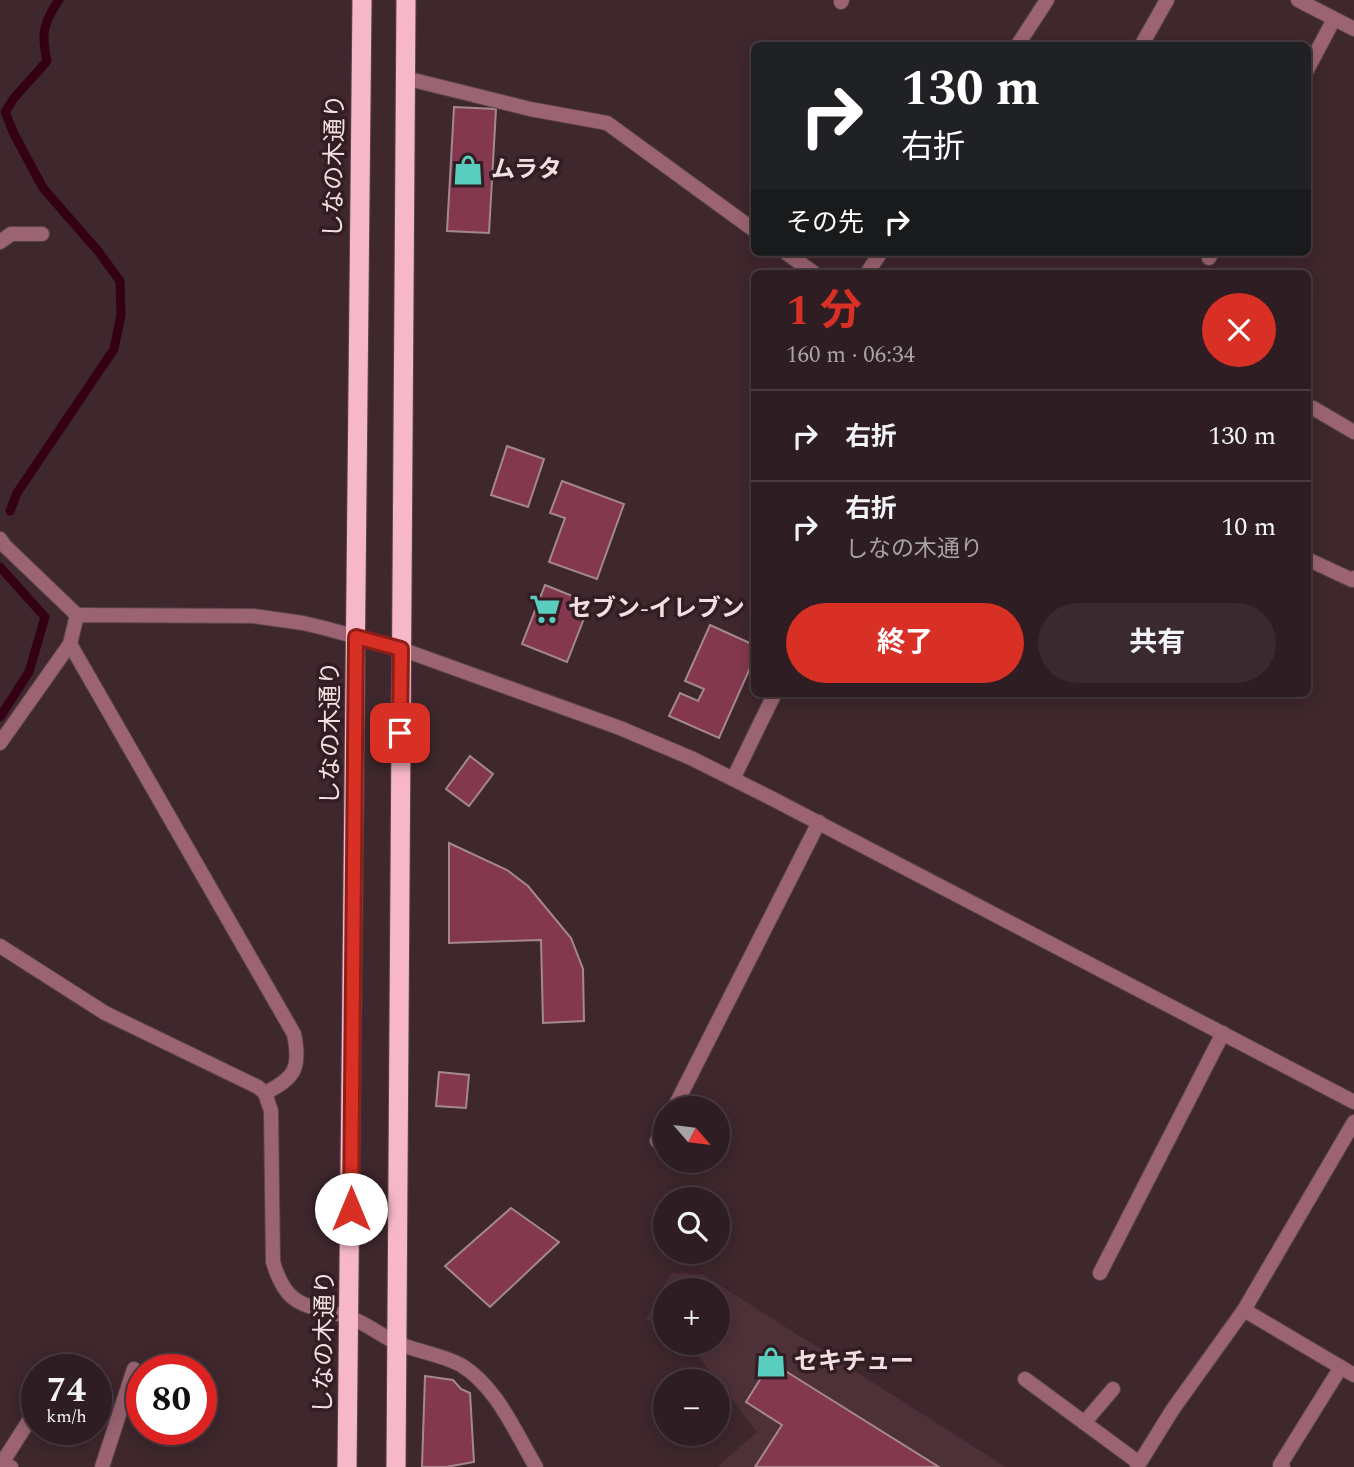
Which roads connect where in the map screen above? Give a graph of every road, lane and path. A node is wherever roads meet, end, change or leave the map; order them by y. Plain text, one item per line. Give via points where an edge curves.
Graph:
1 (362, 0) edge
2 (406, 0) edge
3 (1047, 0) edge
4 (1167, 0) edge
5 (1298, 0) edge
6 (1334, 19) junction
7 (1354, 29) edge
8 (1020, 42) edge
9 (1143, 42) edge
10 (1311, 62) edge
11 (405, 78) junction
12 (751, 228) edge
13 (41, 234) dead end
14 (0, 242) edge
15 (791, 256) edge
16 (810, 270) edge
17 (1313, 408) dead end
18 (1354, 432) edge
19 (0, 539) edge
20 (1311, 561) edge
21 (1353, 580) edge
22 (77, 615) junction
23 (356, 637) junction
24 (70, 644) junction
25 (401, 649) junction
26 (773, 697) edge
27 (0, 743) edge
28 (733, 779) junction
29 (819, 822) junction
30 (0, 946) edge
31 (1223, 1033) junction
32 (265, 1094) junction
33 (680, 1096) edge
34 (1354, 1102) edge
35 (1354, 1122) edge
36 (1100, 1273) dead end
37 (1244, 1310) junction
38 (350, 1317) junction
39 (398, 1344) junction
40 (1340, 1367) junction
41 (1354, 1375) edge
42 (1025, 1379) dead end
43 (1113, 1389) dead end
44 (126, 1394) edge
45 (1084, 1423) junction
46 (21, 1435) edge
47 (4, 1464) edge
48 (1138, 1465) edge
49 (102, 1467) edge
50 (347, 1467) edge
51 (396, 1467) edge
52 (536, 1467) edge
53 (1283, 1467) edge

1 - 23 highway, しなの木通り
2 - 11 highway
3 - 8 street
4 - 9 street
5 - 6 street
6 - 7 street
6 - 10 street
11 - 12 street via 607,123
11 - 25 highway
13 - 14 street via 11,234
15 - 16 street
17 - 18 street
19 - 22 street
20 - 21 street
22 - 23 street via 253,616
22 - 24 street
23 - 25 street
23 - 38 highway, しなの木通り
24 - 27 street
24 - 32 street via 294,1034 295,1068 285,1083
25 - 28 street via 620,728
25 - 39 highway
26 - 28 street
28 - 29 street
29 - 31 street
29 - 33 street
30 - 32 street via 104,1013
31 - 34 street
31 - 36 street
32 - 38 street via 271,1111 273,1262 280,1284 292,1298 310,1307
35 - 37 street
37 - 40 street
37 - 48 street
38 - 39 street
38 - 50 highway, しなの木通り
39 - 51 highway
39 - 52 street via 460,1364 487,1386
40 - 41 street
40 - 53 street via 1280,1465
42 - 45 street
43 - 45 street
44 - 49 street
45 - 48 street
46 - 47 street

